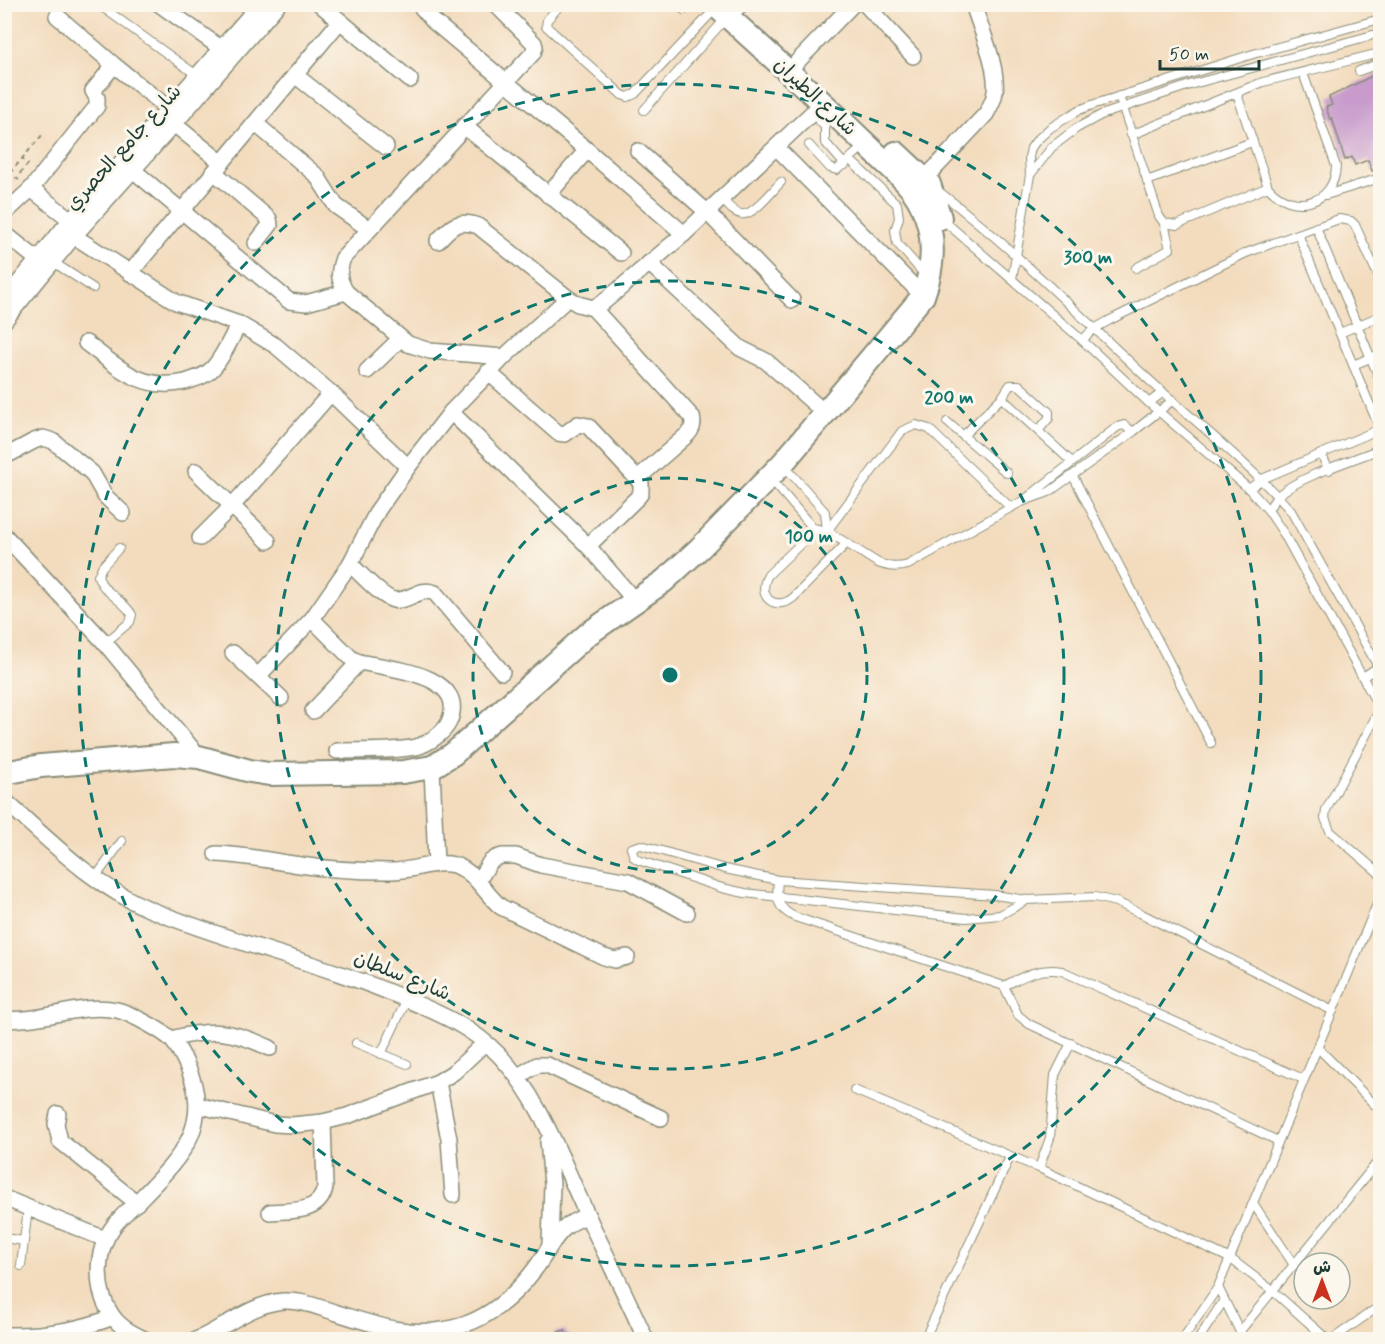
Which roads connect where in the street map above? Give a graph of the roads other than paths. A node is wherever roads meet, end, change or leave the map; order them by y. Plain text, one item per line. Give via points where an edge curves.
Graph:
1 (98, 4) edge
2 (159, 4) edge
3 (260, 4) edge
4 (278, 4) edge
5 (320, 4) edge
6 (419, 4) edge
7 (495, 4) edge
8 (561, 4) edge
9 (853, 4) edge
10 (865, 4) edge
11 (973, 4) edge
12 (729, 7) edge
13 (57, 16) dead end
14 (1380, 19) edge
15 (340, 21) junction
16 (1380, 33) edge
17 (222, 50) junction
18 (1266, 51) junction
19 (1380, 53) edge
20 (913, 56) dead end
21 (797, 62) junction
22 (1269, 63) junction
23 (1380, 63) edge
24 (114, 65) junction
25 (1359, 71) dead end
26 (1303, 73) junction
27 (295, 75) junction
28 (198, 76) junction
29 (410, 80) dead end
30 (505, 81) junction
31 (1237, 94) junction
32 (1119, 96) junction
33 (817, 107) junction
34 (1122, 108) junction
35 (169, 109) junction
36 (644, 110) dead end
37 (255, 123) junction
38 (174, 124) junction
39 (464, 126) junction
40 (1131, 135) junction
41 (1252, 142) junction
42 (809, 145) dead end
43 (386, 147) dead end
44 (776, 147) junction
45 (587, 150) junction
46 (639, 151) dead end
47 (854, 156) junction
48 (218, 168) junction
49 (133, 170) junction
50 (1030, 174) junction
51 (1380, 178) edge
52 (1147, 181) junction
53 (781, 182) dead end
54 (922, 185) junction
55 (1268, 187) junction
56 (31, 189) junction
57 (548, 195) junction
58 (1321, 197) junction
59 (722, 199) junction
60 (182, 211) junction
61 (707, 212) junction
62 (4, 214) edge
63 (940, 218) junction
64 (1164, 223) junction
65 (1316, 227) junction
66 (69, 228) junction
67 (369, 229) junction
68 (4, 233) edge
69 (684, 234) junction
70 (1298, 234) junction
71 (438, 241) dead end
72 (256, 243) dead end
73 (621, 253) dead end
74 (1017, 255) junction
75 (45, 261) junction
76 (649, 263) junction
77 (1136, 267) dead end
78 (130, 273) junction
79 (1012, 279) junction
80 (1380, 280) edge
81 (93, 288) dead end
82 (926, 288) junction
83 (346, 292) junction
84 (568, 298) junction
85 (792, 300) dead end
86 (4, 301) edge
87 (593, 308) junction
88 (1380, 316) edge
89 (4, 321) edge
90 (239, 324) junction
91 (1357, 326) junction
92 (1094, 329) junction
93 (1340, 333) junction
94 (400, 339) junction
95 (1106, 339) junction
96 (1082, 340) junction
97 (86, 344) dead end
98 (1094, 351) junction
99 (1380, 354) edge
100 (504, 357) junction
101 (1371, 358) junction
102 (1353, 365) junction
103 (367, 370) dead end
104 (488, 372) junction
105 (1380, 380) edge
106 (1163, 392) junction
107 (331, 393) junction
108 (1003, 396) junction
109 (1173, 400) junction
110 (1149, 403) junction
111 (1159, 411) junction
112 (451, 412) junction
113 (825, 413) junction
114 (947, 422) dead end
115 (1380, 429) edge
116 (1038, 431) junction
117 (1133, 432) junction
118 (963, 436) junction
119 (1380, 449) edge
120 (1321, 454) junction
121 (4, 457) edge
122 (1072, 462) junction
123 (408, 468) junction
124 (1329, 470) junction
125 (196, 471) dead end
126 (782, 473) junction
127 (1007, 473) dead end
128 (1073, 476) junction
129 (638, 478) junction
130 (1262, 479) junction
131 (1249, 489) junction
132 (1278, 496) junction
133 (1021, 502) junction
134 (233, 506) junction
135 (1011, 508) junction
136 (1268, 510) junction
137 (123, 513) dead end
138 (816, 529) junction
139 (827, 531) junction
140 (4, 535) edge
141 (200, 538) dead end
142 (268, 541) dead end
143 (847, 543) junction
144 (588, 546) junction
145 (119, 548) dead end
146 (350, 564) junction
147 (635, 601) junction
148 (312, 619) junction
149 (105, 644) junction
150 (233, 653) dead end
151 (359, 662) junction
152 (1379, 669) edge
153 (502, 672) dead end
154 (258, 676) junction
155 (1363, 677) junction
156 (281, 698) dead end
157 (1380, 709) edge
158 (313, 711) dead end
159 (1211, 743) dead end
160 (337, 751) dead end
161 (199, 757) junction
162 (432, 766) junction
163 (4, 773) edge
164 (4, 800) edge
165 (122, 841) dead end
166 (216, 854) dead end
167 (436, 864) junction
168 (1380, 874) edge
169 (95, 878) junction
170 (777, 880) junction
171 (478, 881) junction
172 (1380, 897) edge
173 (776, 898) junction
174 (1027, 900) junction
175 (687, 913) dead end
176 (627, 957) dead end
177 (1004, 986) junction
178 (406, 999) junction
179 (1333, 1011) junction
180 (4, 1019) edge
181 (171, 1039) junction
182 (356, 1043) dead end
183 (485, 1043) junction
184 (1071, 1043) junction
185 (1317, 1047) junction
186 (270, 1048) dead end
187 (381, 1054) junction
188 (407, 1064) dead end
189 (518, 1076) junction
190 (1304, 1079) junction
191 (438, 1082) junction
192 (854, 1090) dead end
193 (197, 1105) junction
194 (1380, 1110) edge
195 (58, 1114) dead end
196 (661, 1118) dead end
197 (323, 1122) junction
198 (544, 1123) junction
199 (1278, 1141) junction
200 (1010, 1157) junction
201 (1380, 1159) edge
202 (1039, 1168) junction
203 (453, 1195) dead end
204 (4, 1198) edge
205 (137, 1203) junction
206 (1253, 1203) junction
207 (28, 1206) junction
208 (270, 1212) dead end
209 (587, 1216) junction
210 (4, 1238) edge
211 (105, 1239) junction
212 (24, 1241) junction
213 (550, 1245) junction
214 (1305, 1251) edge
215 (1231, 1259) junction
216 (1292, 1262) edge
217 (21, 1266) dead end
218 (1292, 1267) edge
219 (1218, 1287) junction
220 (1272, 1291) junction
221 (1224, 1300) junction
222 (1380, 1309) edge
223 (113, 1317) junction
224 (1240, 1331) junction
225 (448, 1334) edge
226 (4, 1335) edge
227 (146, 1340) edge
228 (196, 1340) edge
229 (646, 1340) edge
230 (924, 1340) edge
231 (1182, 1340) edge
232 (1198, 1340) edge
233 (1244, 1340) edge
234 (1329, 1340) edge

1 - 28 lane
2 - 17 street
3 - 17 street, شارع جامع الحصري
4 - 38 street, شارع جامع الحصري
5 - 15 street
6 - 30 street via 433,21
7 - 30 street via 535,47
8 - 12 lane via 546,26 628,97
9 - 21 street
10 - 20 street
11 - 54 street via 994,73 994,100
12 - 21 street, شارع الطيران
12 - 33 street, شارع الطيران
12 - 36 lane
13 - 24 street
14 - 18 lane
15 - 27 street
15 - 29 street
16 - 22 lane
17 - 28 street, شارع جامع الحصري
18 - 22 lane
18 - 32 lane
19 - 26 lane
21 - 54 street, شارع الطيران
22 - 34 lane
23 - 25 lane
24 - 35 street
24 - 56 street via 93,91 97,106
26 - 31 lane via 1263,82
26 - 58 lane via 1336,166 1331,186
27 - 37 street
27 - 43 street
28 - 35 street, شارع جامع الحصري
30 - 39 street
30 - 45 street
31 - 40 lane
31 - 41 lane
32 - 34 lane
32 - 50 lane via 1079,110 1050,128 1031,148
33 - 44 street
33 - 47 street, شارع الطيران
33 - 47 lane via 825,127 825,142
34 - 40 lane
34 - 50 lane via 1087,122 1063,138
35 - 66 street, شارع جامع الحصري
37 - 48 street
37 - 67 street via 317,176 336,206
38 - 48 street
38 - 49 street, شارع جامع الحصري
39 - 57 street
39 - 67 street
40 - 52 lane
41 - 52 lane
41 - 55 lane
42 - 47 lane via 833,170 841,169
44 - 59 street
44 - 82 street
45 - 57 street
45 - 69 street
46 - 61 street
47 - 54 street, شارع الطيران
47 - 82 lane via 897,204 897,243
48 - 60 street
48 - 72 street via 269,219 270,225
49 - 60 street
49 - 66 street, شارع جامع الحصري
50 - 74 lane
51 - 58 lane
52 - 64 lane
53 - 59 lane via 747,214 735,212
54 - 63 street
54 - 74 lane
54 - 82 street via 931,234 932,265
55 - 58 lane via 1279,198 1294,203 1308,203
55 - 64 lane via 1177,225
56 - 62 street
56 - 66 street
57 - 73 street
59 - 61 street
60 - 78 street
60 - 83 street via 289,301 306,303
61 - 69 street
61 - 85 street
63 - 79 lane
63 - 126 street via 945,268 940,295
64 - 77 lane via 1170,249
65 - 70 lane
65 - 80 lane via 1339,219 1351,221
65 - 91 lane
66 - 75 street, شارع جامع الحصري
66 - 78 street
67 - 83 street via 343,258 338,270 339,282
68 - 75 street
69 - 76 street
70 - 92 lane via 1246,253
70 - 93 lane
71 - 84 street via 456,224 478,226
74 - 79 lane
74 - 92 lane
75 - 81 lane
75 - 86 street, شارع جامع الحصري
75 - 89 street, شارع جامع الحصري
76 - 87 street
76 - 113 street via 740,348 766,360
78 - 90 street via 176,302
79 - 96 lane
82 - 113 street
83 - 94 street
84 - 87 street
84 - 100 street
87 - 129 street via 692,417 692,430
88 - 91 lane
90 - 97 street via 213,368 201,377 169,385 150,384 132,376
90 - 107 street via 276,346
91 - 93 lane
91 - 101 lane
92 - 95 lane
92 - 96 lane
93 - 102 lane
94 - 100 street via 430,351
94 - 103 street
95 - 98 lane
95 - 106 lane
96 - 98 lane
98 - 110 lane
99 - 101 lane
100 - 104 street
101 - 102 lane
101 - 105 lane
102 - 115 lane
104 - 112 street
104 - 129 street via 558,433 565,434 578,424 588,426
106 - 109 lane
106 - 110 lane
107 - 123 street
107 - 134 street
108 - 116 lane
108 - 116 lane via 1010,385 1019,385 1048,411 1049,418
108 - 118 lane
109 - 111 lane
109 - 130 lane
110 - 111 lane
111 - 117 lane
111 - 131 lane
112 - 123 street
112 - 144 street
113 - 126 street
114 - 118 lane
115 - 120 lane
116 - 122 lane
117 - 122 lane via 1128,427 1117,427
117 - 128 lane
118 - 127 lane
119 - 124 lane
120 - 124 lane
120 - 130 lane
121 - 137 street via 43,438 53,441 92,473 105,496
122 - 133 lane
123 - 146 street via 368,527
124 - 132 lane
125 - 134 street
126 - 138 lane
126 - 139 lane via 825,512
126 - 147 street via 680,587 662,598
128 - 133 lane via 1042,495
128 - 159 lane
129 - 144 street via 641,493
130 - 131 lane
130 - 132 lane
131 - 136 lane
132 - 136 lane
132 - 152 lane via 1291,511
133 - 135 lane
134 - 141 street
134 - 142 street
135 - 139 lane via 929,429 916,425 902,431
135 - 143 lane via 908,566 878,563
136 - 155 lane
138 - 139 lane
138 - 143 lane via 768,575 763,590 772,602 780,604 794,598
139 - 143 lane
140 - 149 street
144 - 147 street
145 - 149 lane via 98,576 102,586 132,615 130,622
146 - 148 street
146 - 153 street via 389,598 401,600 423,591 435,593
147 - 162 street via 588,634 453,754
148 - 151 street
148 - 154 street
149 - 161 street
150 - 154 street
151 - 158 street
151 - 160 street via 428,678 440,685 452,707 448,723 436,737 417,747
152 - 155 lane
154 - 156 street
155 - 157 lane
157 - 168 lane via 1325,818 1330,831
161 - 162 street via 269,774 403,772
161 - 163 street via 150,757
162 - 167 street
164 - 169 street, شارع سلطان
165 - 169 lane
166 - 167 street via 393,872
167 - 171 street via 464,869
169 - 178 street, شارع سلطان via 148,908
170 - 173 lane
170 - 173 lane via 641,845 630,848 638,860 722,888
170 - 174 lane
171 - 175 street via 496,858 516,856 541,865 628,880
171 - 176 street via 501,907 604,957
172 - 179 lane
173 - 174 lane via 966,918 1000,915
173 - 177 lane via 784,912 795,917
174 - 179 lane via 1095,897 1116,902
177 - 184 lane via 1018,1015
177 - 190 lane via 1036,971 1062,971
178 - 183 street, شارع سلطان via 457,1022
178 - 187 lane
179 - 185 lane
180 - 181 street via 115,1009
181 - 186 street via 206,1032 229,1033
181 - 193 street via 186,1064
182 - 187 lane
183 - 189 street, شارع سلطان
183 - 191 street
184 - 199 lane
184 - 202 lane via 1055,1075 1050,1138
185 - 190 lane
185 - 194 lane
187 - 188 lane
189 - 196 street via 537,1065 547,1065
189 - 198 street, شارع سلطان
190 - 199 lane
191 - 197 street
191 - 203 street
192 - 200 lane
193 - 197 street via 275,1124
193 - 205 street via 195,1125 185,1148
195 - 205 street via 60,1141
197 - 208 street via 324,1196 306,1209
198 - 209 street, شارع سلطان
198 - 213 street via 552,1184
199 - 206 lane
200 - 202 lane
200 - 230 lane
201 - 214 lane
202 - 215 lane
204 - 207 street
205 - 211 street
206 - 215 lane
206 - 216 lane
207 - 211 street
207 - 212 lane
209 - 213 street via 565,1226
209 - 229 street, شارع سلطان
210 - 212 lane
211 - 223 street via 99,1271 105,1302
212 - 217 lane
213 - 225 street via 528,1277 500,1304
215 - 219 lane
215 - 220 lane
218 - 220 lane
219 - 221 lane
219 - 231 lane
220 - 224 lane
220 - 234 lane
221 - 224 lane
221 - 232 lane
222 - 234 lane
223 - 226 street via 64,1332
223 - 227 street
224 - 233 lane
225 - 228 street via 393,1330 308,1303 280,1301

